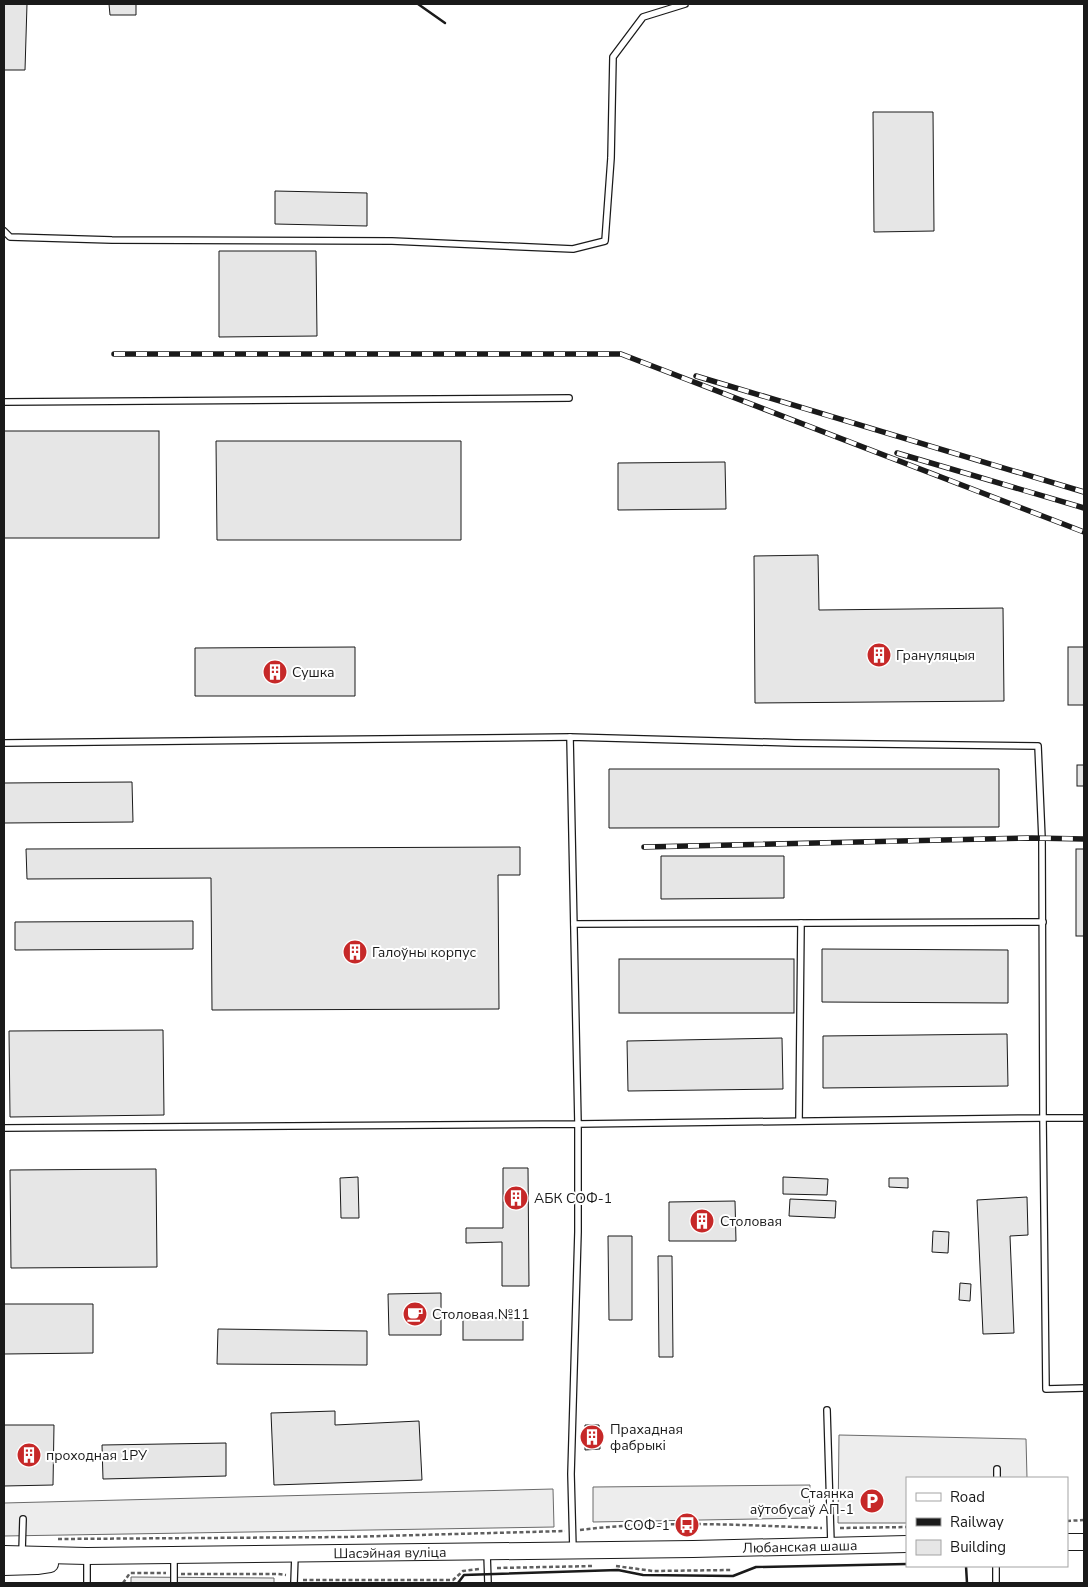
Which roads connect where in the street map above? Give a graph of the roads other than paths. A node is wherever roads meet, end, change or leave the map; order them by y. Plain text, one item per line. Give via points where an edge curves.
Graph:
1 (685, 4) edge
2 (4, 231) edge
3 (569, 398) dead end
4 (4, 402) edge
5 (570, 737) junction
6 (4, 743) edge
7 (1043, 922) junction
8 (801, 923) junction
9 (574, 924) junction
10 (1043, 1118) junction
11 (1084, 1118) edge
12 (799, 1121) junction
13 (578, 1124) junction
14 (4, 1128) edge
15 (1084, 1388) edge
16 (828, 1410) dead end
17 (997, 1469) dead end
18 (997, 1477) edge
19 (23, 1519) dead end
20 (1068, 1542) edge
21 (1084, 1542) edge
22 (906, 1544) edge
23 (831, 1546) junction
24 (693, 1549) joint
25 (487, 1550) junction
26 (574, 1550) junction
27 (4, 1554) edge
28 (295, 1554) junction
29 (22, 1555) junction
30 (174, 1555) junction
31 (87, 1556) junction
32 (4, 1567) edge
33 (996, 1567) edge
34 (294, 1580) edge
35 (87, 1583) edge
36 (174, 1583) edge
37 (488, 1583) edge
38 (996, 1583) edge

1 - 2 lane via 643,18 613,57 605,241 573,249 392,241 10,237
3 - 4 lane
5 - 6 lane
5 - 7 lane via 795,744 1038,746
5 - 9 lane
7 - 8 lane
7 - 10 lane
8 - 9 lane
8 - 12 lane
9 - 13 lane
10 - 11 lane
10 - 12 lane
10 - 15 lane via 1046,1389
12 - 13 lane
13 - 14 lane
13 - 26 lane via 572,1474
16 - 23 lane
17 - 18 lane
19 - 29 lane
20 - 21 main road
22 - 23 main road, Любанская шаша
23 - 24 main road, Любанская шаша
24 - 26 main road, Шасэйная вуліца
25 - 26 main road, Шасэйная вуліца
25 - 28 main road, Шасэйная вуліца
25 - 37 lane
27 - 29 main road
28 - 30 main road, Шасэйная вуліца
28 - 34 lane
29 - 31 main road
30 - 31 main road, Шасэйная вуліца
30 - 36 lane
31 - 32 main road via 37,1566
31 - 35 lane
33 - 38 lane

